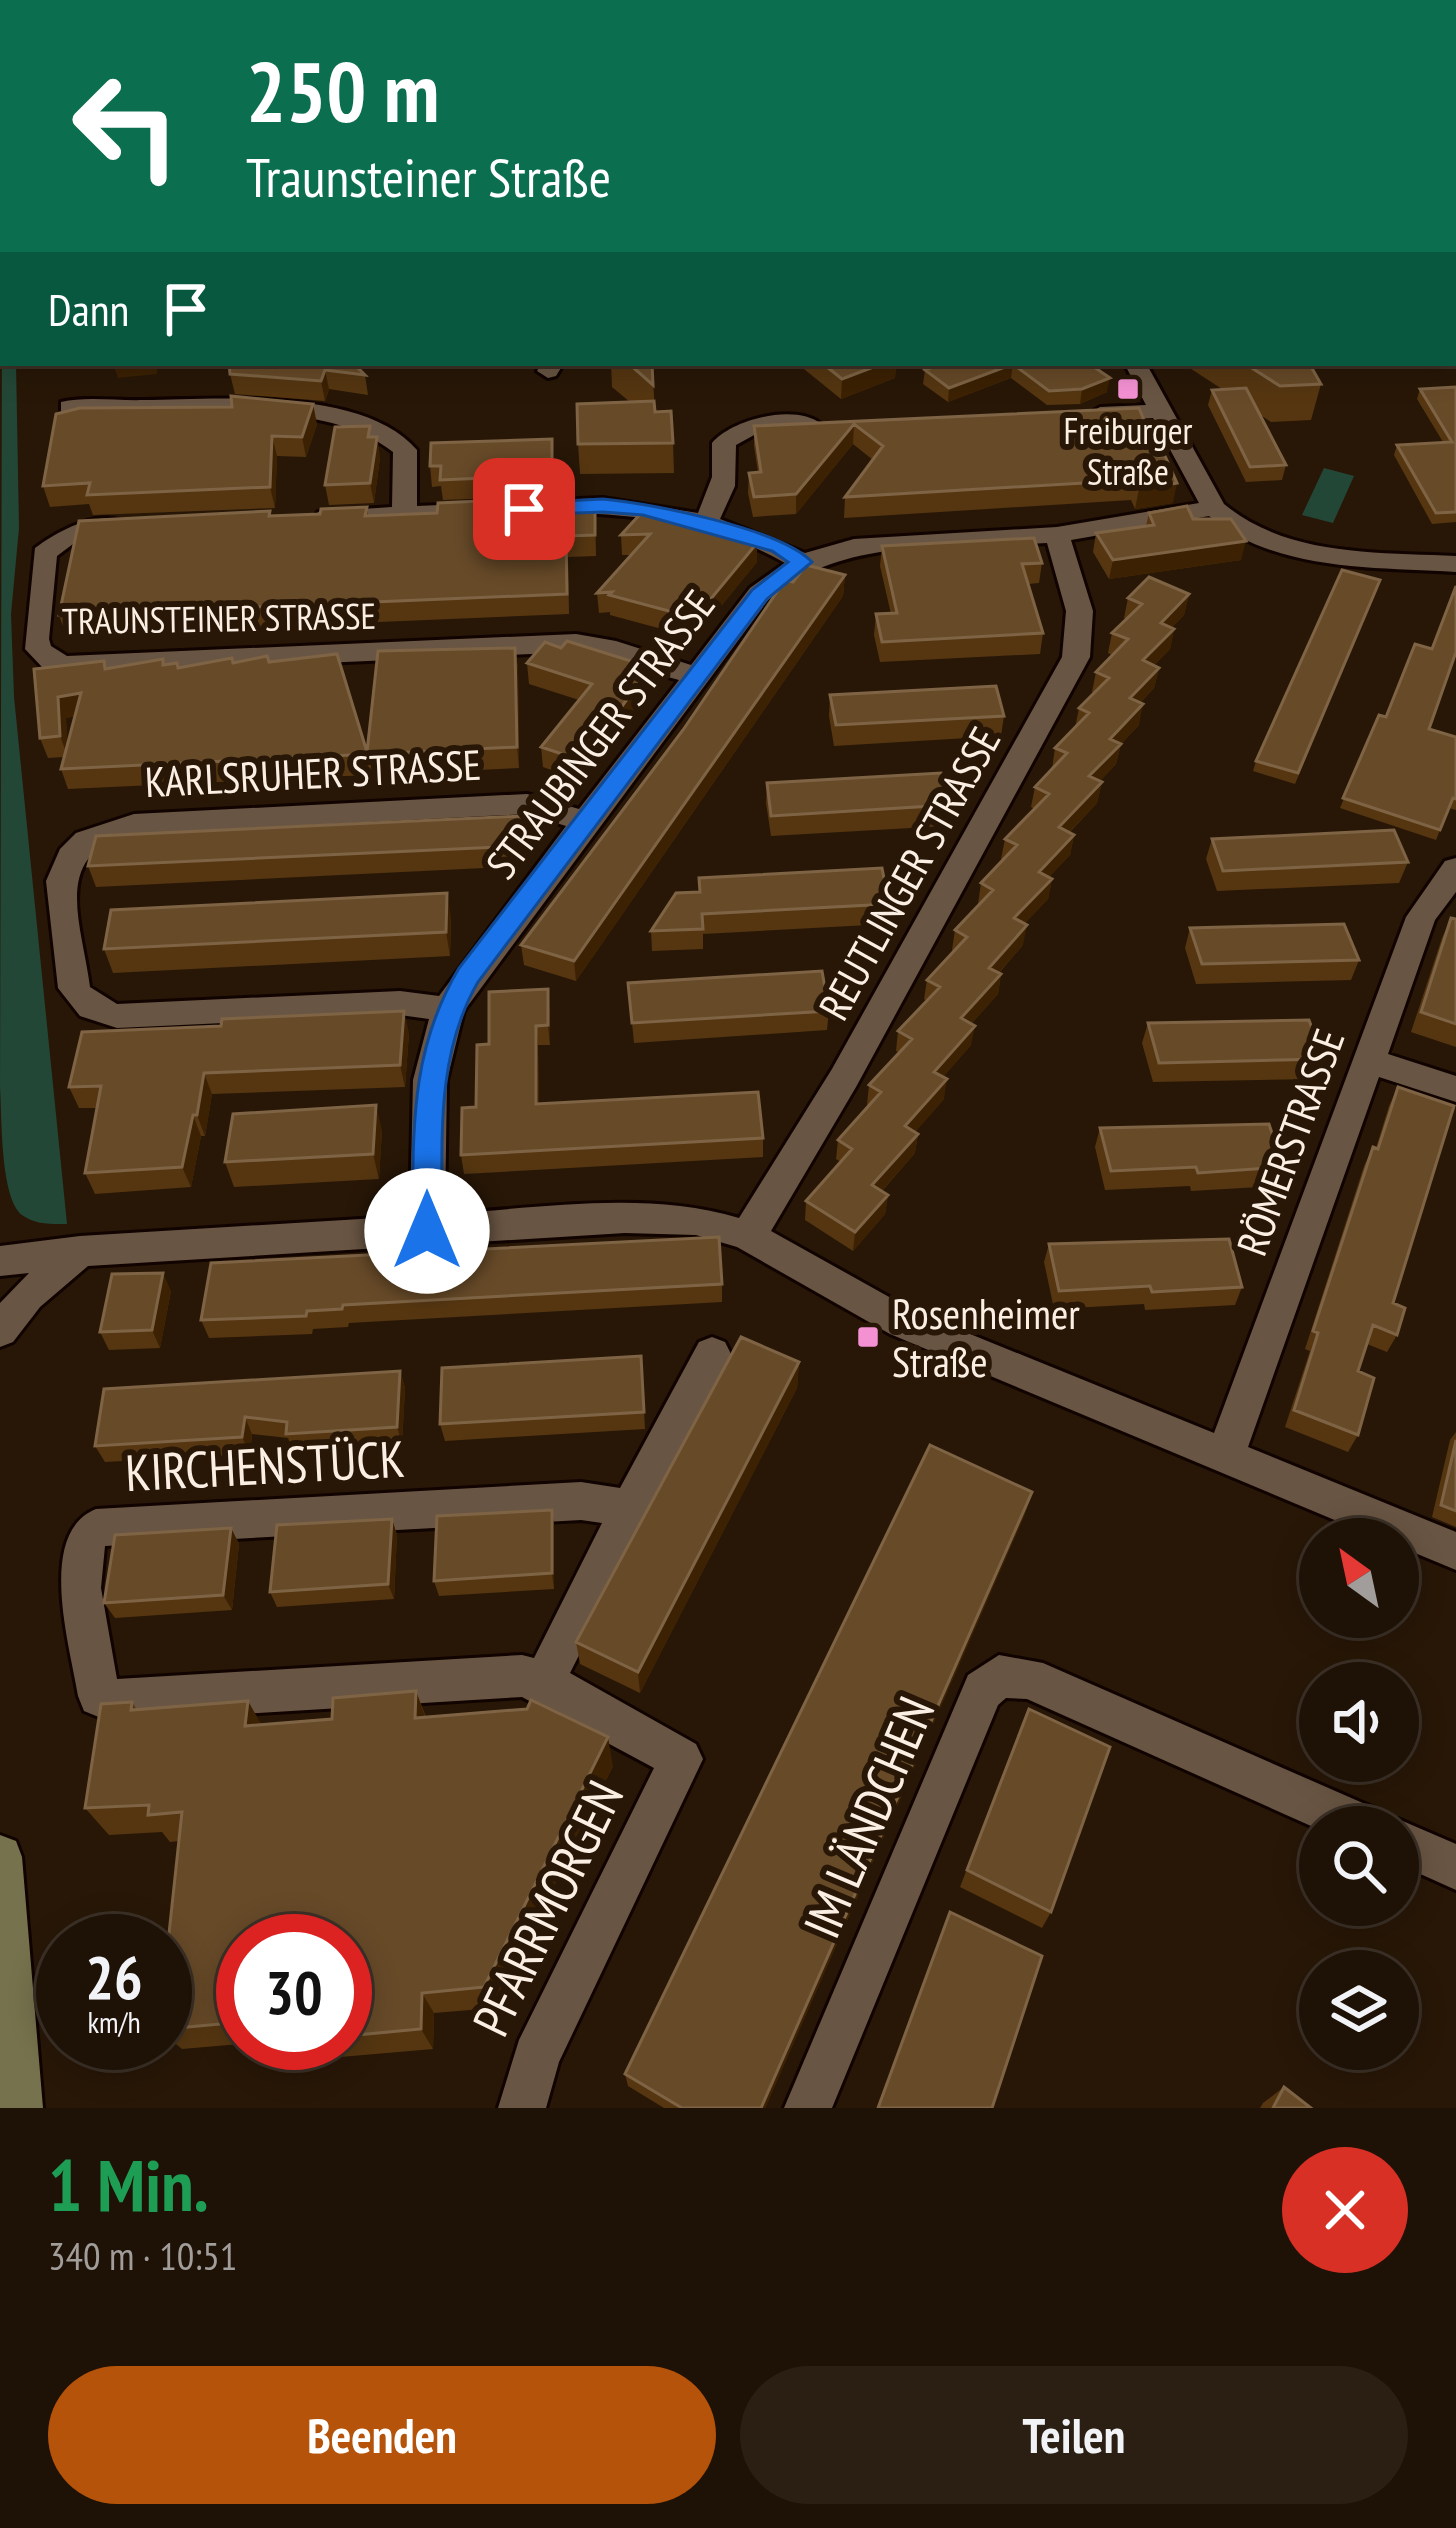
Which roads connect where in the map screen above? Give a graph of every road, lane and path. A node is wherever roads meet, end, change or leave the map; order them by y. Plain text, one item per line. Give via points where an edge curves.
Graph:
1 (1137, 366) edge
2 (69, 407) edge
3 (1161, 411) junction
4 (1065, 415) edge
5 (829, 424) edge
6 (1214, 508) junction
7 (404, 514) junction
8 (291, 519) edge
9 (156, 525) edge
10 (704, 525) junction
11 (1057, 536) junction
12 (802, 562) junction
13 (1456, 565) edge
14 (697, 676) junction
15 (585, 821) junction
16 (1456, 869) edge
17 (448, 1010) junction
18 (1366, 1060) junction
19 (1456, 1089) edge
20 (427, 1231) junction
21 (747, 1235) junction
22 (80, 1251) junction
23 (0, 1261) edge
24 (0, 1331) edge
25 (712, 1354) dead end
26 (1226, 1454) junction
27 (630, 1508) junction
28 (1456, 1551) edge
29 (544, 1682) junction
30 (681, 1760) joint
31 (1318, 1806) edge
32 (1419, 1850) edge
33 (0, 1857) edge
34 (1456, 1867) edge
35 (20, 2108) edge
36 (522, 2108) edge
37 (808, 2108) edge

1 - 3 street
2 - 7 street via 257,408 359,421 405,450
3 - 4 street
3 - 6 street
5 - 10 street via 757,426 730,436 724,493
6 - 11 street, STRAUBINGER STRASSE
6 - 13 street via 1254,534 1313,551
7 - 8 street
7 - 10 street via 603,506
9 - 14 street, TRAUNSTEINER STRASSE via 88,528 50,544 37,639 43,656 66,665 576,644
10 - 12 street
11 - 12 street, STRAUBINGER STRASSE via 854,547
11 - 21 street, REUTLINGER STRASSE via 1082,612 1076,657 844,1078
12 - 14 street, STRAUBINGER STRASSE via 759,595
14 - 15 street, STRAUBINGER STRASSE
15 - 17 street, STRAUBINGER STRASSE
15 - 17 street, KARLSRUHER STRASSE via 527,804 134,824 89,838 64,864 74,988 98,1012 400,1003
16 - 18 street, RÖMERSTRASSE via 1421,917
17 - 20 street, STRAUBINGER STRASSE via 430,1080
18 - 19 street
18 - 26 street, RÖMERSTRASSE
20 - 21 street via 662,1217
20 - 22 street
21 - 26 street via 904,1324
22 - 23 street
22 - 24 street
25 - 27 street
26 - 28 street
27 - 29 street
27 - 29 street, KIRCHENSTÜCK via 535,1504 96,1528 86,1537 81,1588 94,1687 112,1701 507,1676
29 - 30 street, KIRCHENSTÜCK
30 - 36 street, PFARRMORGEN via 536,2057
31 - 37 street, IM LÄNDCHEN via 1028,1678 999,1676 983,1690
32 - 34 street
33 - 35 main road

